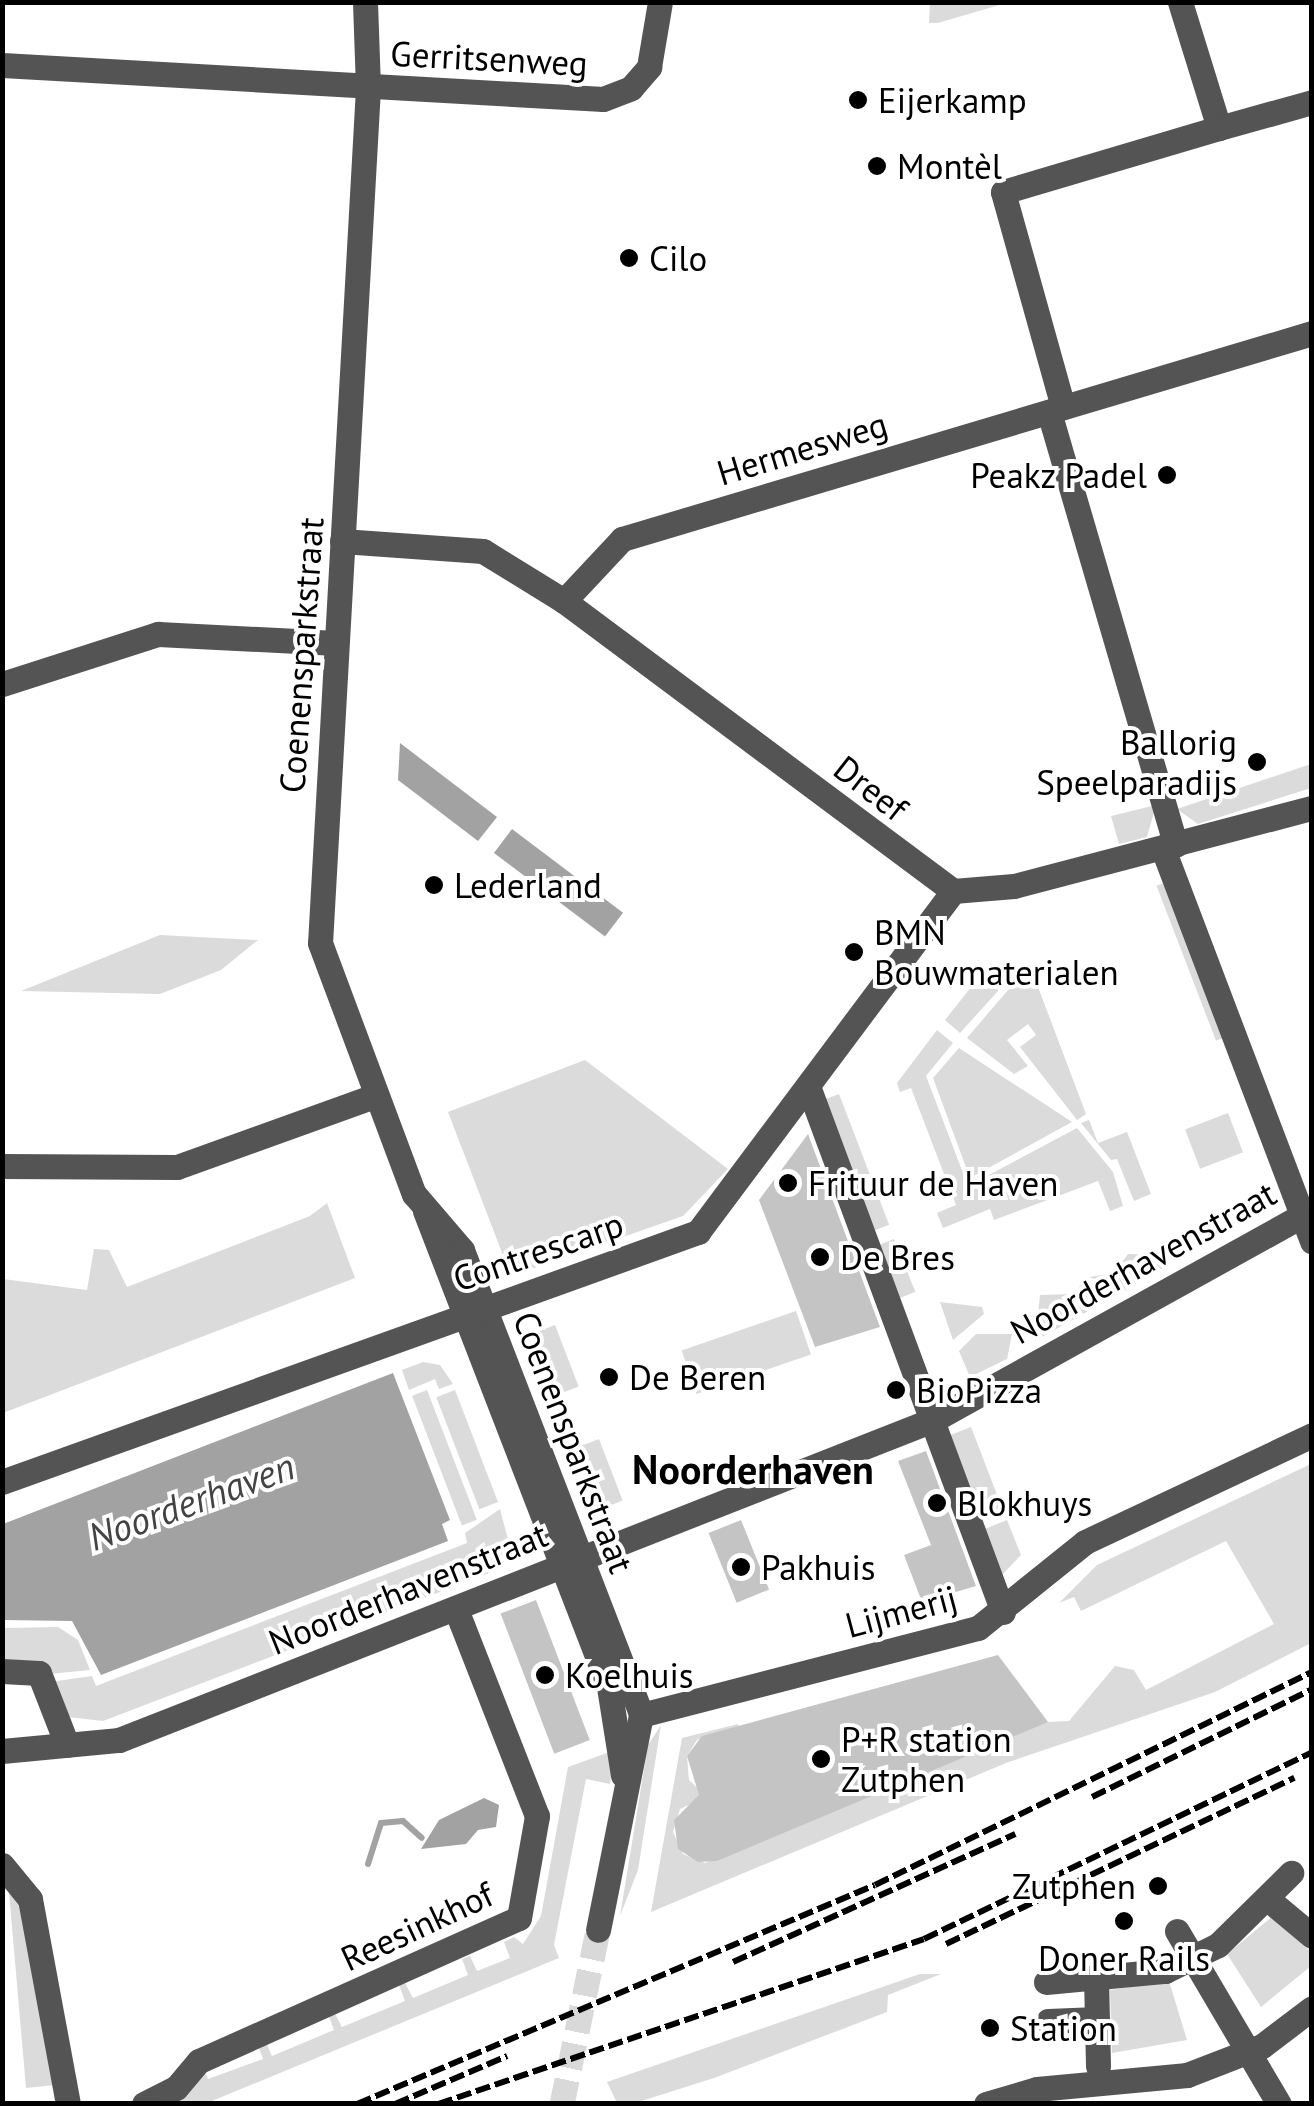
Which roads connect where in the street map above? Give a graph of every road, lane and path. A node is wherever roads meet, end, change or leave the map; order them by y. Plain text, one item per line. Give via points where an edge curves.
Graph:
1 (365, 2) edge
2 (660, 2) edge
3 (1180, 2) edge
4 (2, 65) edge
5 (368, 88) junction
6 (1312, 102) edge
7 (1219, 128) junction
8 (1312, 333) edge
9 (1056, 410) junction
10 (342, 541) junction
11 (564, 602) junction
12 (336, 643) junction
13 (2, 684) edge
14 (1312, 808) edge
15 (1169, 847) junction
16 (953, 892) junction
17 (808, 1086) junction
18 (363, 1100) junction
19 (2, 1166) edge
20 (1306, 1212) edge
21 (1312, 1242) edge
22 (485, 1308) junction
23 (934, 1419) junction
24 (1312, 1434) edge
25 (2, 1482) edge
26 (570, 1559) junction
27 (456, 1608) junction
28 (1003, 1612) junction
29 (2, 1670) edge
30 (608, 1688) junction
31 (653, 1712) junction
32 (66, 1745) junction
33 (2, 1750) edge
34 (623, 1806) junction
35 (2, 1865) edge
36 (1290, 1873) dead end
37 (1269, 1900) junction
38 (598, 1930) tunnel mouth
39 (1177, 1931) dead end
40 (1312, 1936) edge
41 (1190, 1959) junction
42 (1087, 1978) junction
43 (1046, 1982) dead end
44 (1312, 2008) edge
45 (1097, 2019) junction
46 (1048, 2021) dead end
47 (1250, 2052) junction
48 (1098, 2066) dead end
49 (1070, 2094) edge
50 (155, 2099) edge
51 (68, 2104) edge
52 (986, 2104) edge
53 (1279, 2104) edge

1 - 5 street, Coenensparkstraat
2 - 5 street, Gerritsenweg via 649,68 618,96
3 - 7 street
4 - 5 street, Gerritsenweg
5 - 10 street, Coenensparkstraat
6 - 7 street
7 - 9 street via 1002,192
8 - 9 street, Hermesweg
9 - 11 street, Hermesweg via 622,539
9 - 15 street
10 - 11 street via 484,550
10 - 12 street, Coenensparkstraat
11 - 16 street, Dreef
12 - 13 street via 158,634
12 - 18 street, Coenensparkstraat via 320,944
14 - 15 street
15 - 16 street via 980,893
15 - 20 street
16 - 17 street, Contrescarp
17 - 22 street, Contrescarp via 698,1232
17 - 23 street
18 - 19 street via 177,1168
18 - 22 street, Coenensparkstraat via 423,1206 462,1250
20 - 21 street
20 - 23 street, Noorderhavenstraat
22 - 25 street, Contrescarp
22 - 26 street, Coenensparkstraat
23 - 26 street, Noorderhavenstraat
23 - 28 street
24 - 28 street, Lijmerij via 1085,1542
26 - 27 street, Noorderhavenstraat
26 - 30 street, Coenensparkstraat
26 - 31 street, Coenensparkstraat
27 - 32 street, Noorderhavenstraat via 119,1740
27 - 50 street, Reesinkhof via 537,1816 519,1918 199,2061
28 - 31 street, Lijmerij via 978,1628
29 - 32 street via 39,1673
30 - 31 street, Coenensparkstraat
30 - 34 street, Coenensparkstraat via 620,1730
31 - 34 street
32 - 33 street, Noorderhavenstraat
34 - 38 street
35 - 51 street via 30,1899
36 - 37 street
37 - 40 street
37 - 41 street
39 - 41 street
41 - 42 street via 1165,1971
41 - 47 street
42 - 43 street
42 - 45 street
44 - 47 street
45 - 46 street
45 - 48 street
47 - 49 street via 1157,2082
47 - 53 street
49 - 52 street

